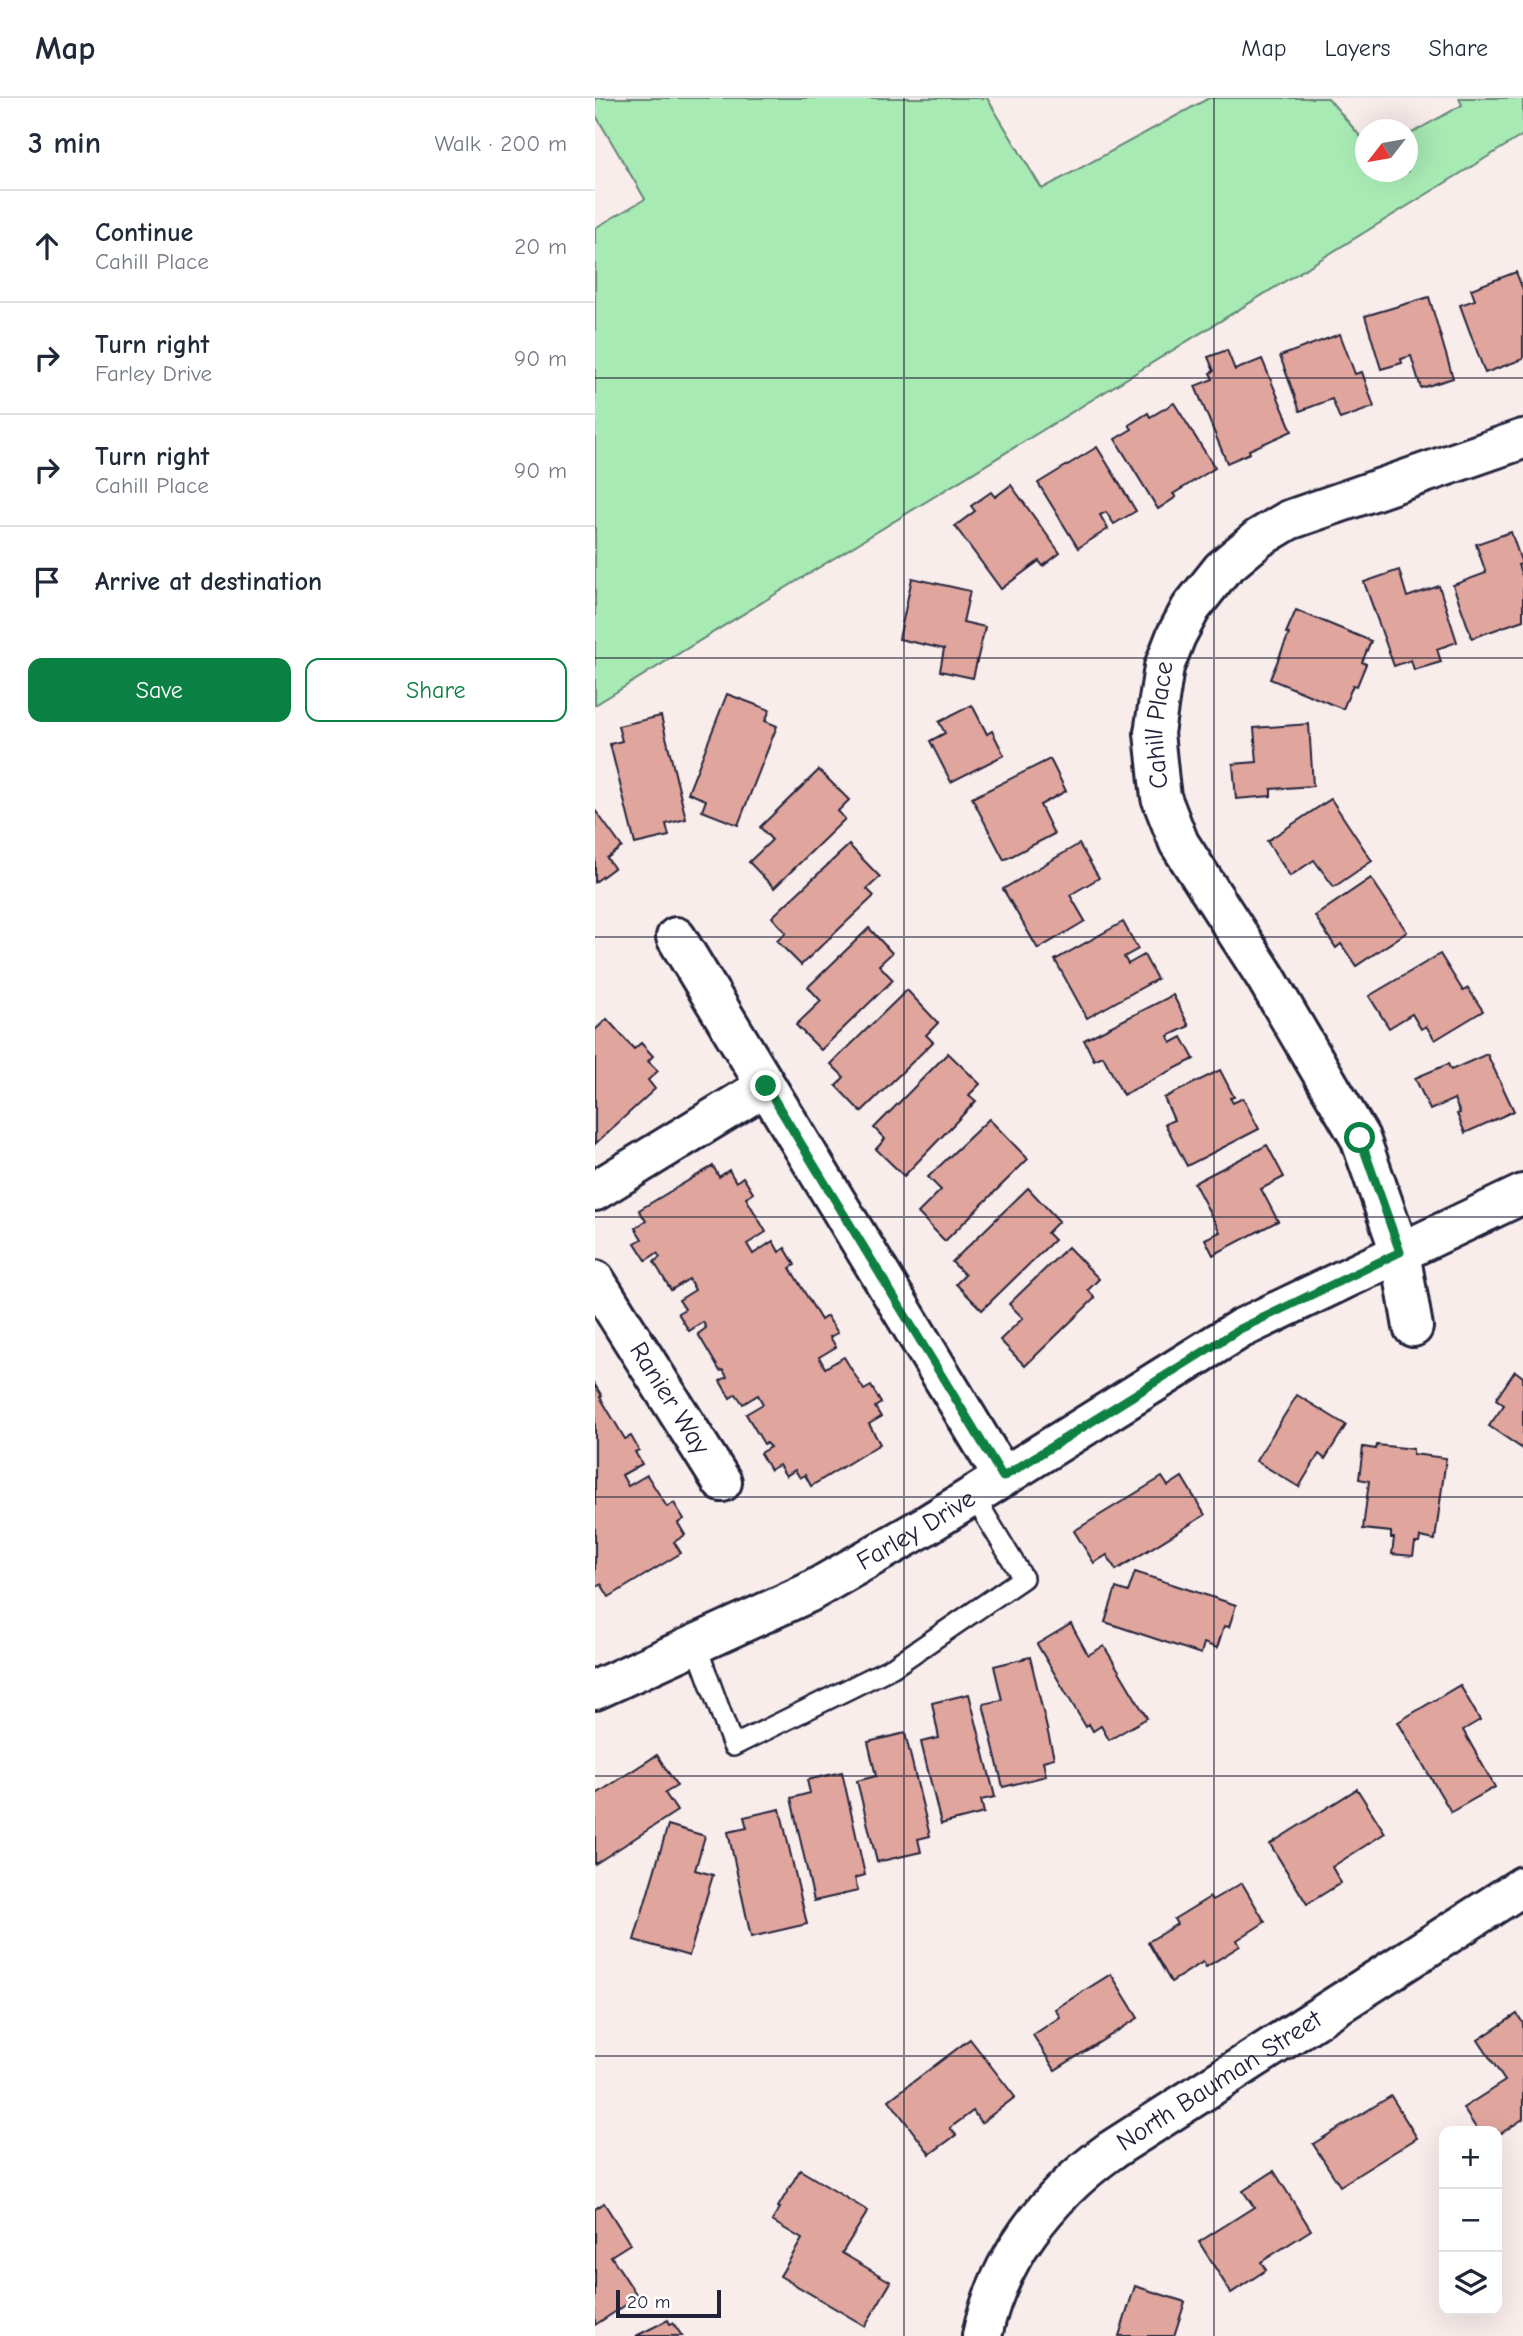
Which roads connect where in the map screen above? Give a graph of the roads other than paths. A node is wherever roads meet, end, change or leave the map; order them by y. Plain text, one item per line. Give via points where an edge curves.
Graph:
1 (1523, 439) edge
2 (676, 937) dead end
3 (766, 1086) junction
4 (595, 1191) edge
5 (1523, 1194) edge
6 (1400, 1252) junction
7 (595, 1280) edge
8 (1413, 1327) dead end
9 (722, 1482) dead end
10 (988, 1486) junction
11 (696, 1646) junction
12 (595, 1690) edge
13 (1523, 1886) edge
14 (982, 2336) edge

1 - 6 street, Cahill Place via 1319,508 1259,538 1223,569 1191,608 1164,667 1159,699 1154,733 1161,797 1179,843 1265,976 1360,1138
2 - 3 street
3 - 4 street
3 - 10 street
5 - 6 street, Farley Drive
6 - 8 street, Cahill Place
6 - 10 street, Farley Drive via 1240,1329
7 - 9 street, Ranier Way
10 - 11 street, Farley Drive via 845,1573
10 - 11 lane via 1023,1578 893,1667 733,1746
11 - 12 street, Farley Drive
13 - 14 street, North Bauman Street via 1085,2170 1029,2231 998,2288

